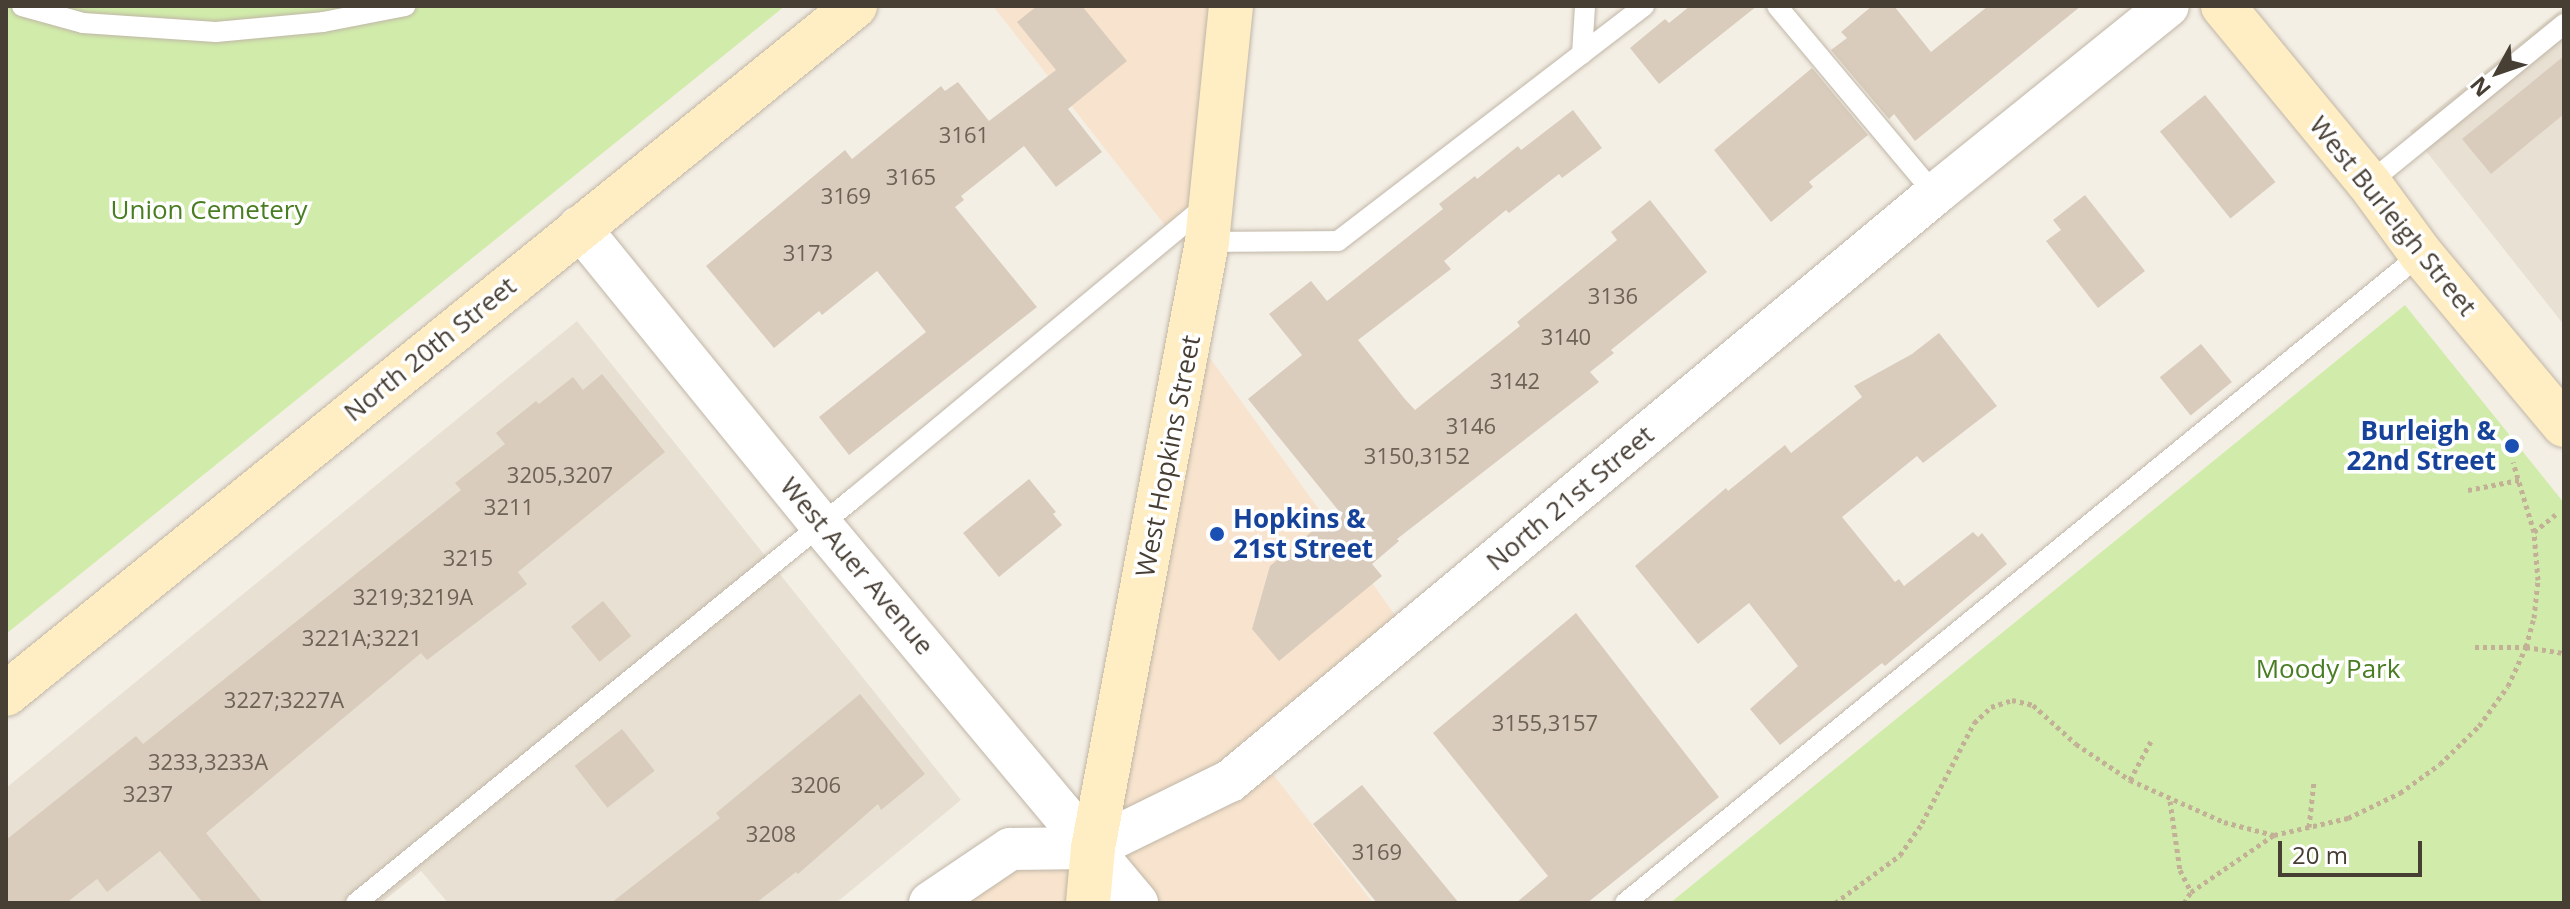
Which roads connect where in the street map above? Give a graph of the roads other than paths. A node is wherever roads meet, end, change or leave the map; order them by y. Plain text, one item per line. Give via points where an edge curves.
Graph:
1 (22, 6) edge
2 (405, 6) edge
3 (855, 6) edge
4 (1231, 6) edge
5 (1585, 6) edge
6 (1644, 6) edge
7 (1777, 6) edge
8 (2168, 6) edge
9 (2223, 6) edge
10 (2564, 24) edge
11 (1582, 54) junction
12 (2369, 183) junction
13 (1935, 194) junction
14 (1209, 221) junction
15 (579, 227) junction
16 (2421, 254) junction
17 (2564, 425) edge
18 (821, 525) junction
19 (6, 694) edge
20 (1093, 848) junction
21 (356, 903) edge
22 (930, 903) edge
23 (1088, 903) edge
24 (1137, 903) edge
25 (1625, 903) edge

1 - 2 lane via 83,23 216,32 323,22
3 - 15 main road, North 20th Street
4 - 14 main road, West Hopkins Street
5 - 11 lane
6 - 11 lane
7 - 13 lane
8 - 13 street, North 21st Street
9 - 12 main road, West Burleigh Street
10 - 12 lane
11 - 14 lane via 1338,241
12 - 16 main road, West Burleigh Street
13 - 20 street, North 21st Street via 1230,781
14 - 18 lane
14 - 20 main road, West Hopkins Street
15 - 18 street, West Auer Avenue
15 - 19 main road, North 20th Street
16 - 17 main road, West Burleigh Street
16 - 25 lane
18 - 20 street, West Auer Avenue
18 - 21 lane
20 - 22 street, North 21st Street via 1010,849
20 - 23 main road, West Hopkins Street
20 - 24 street, West Auer Avenue

